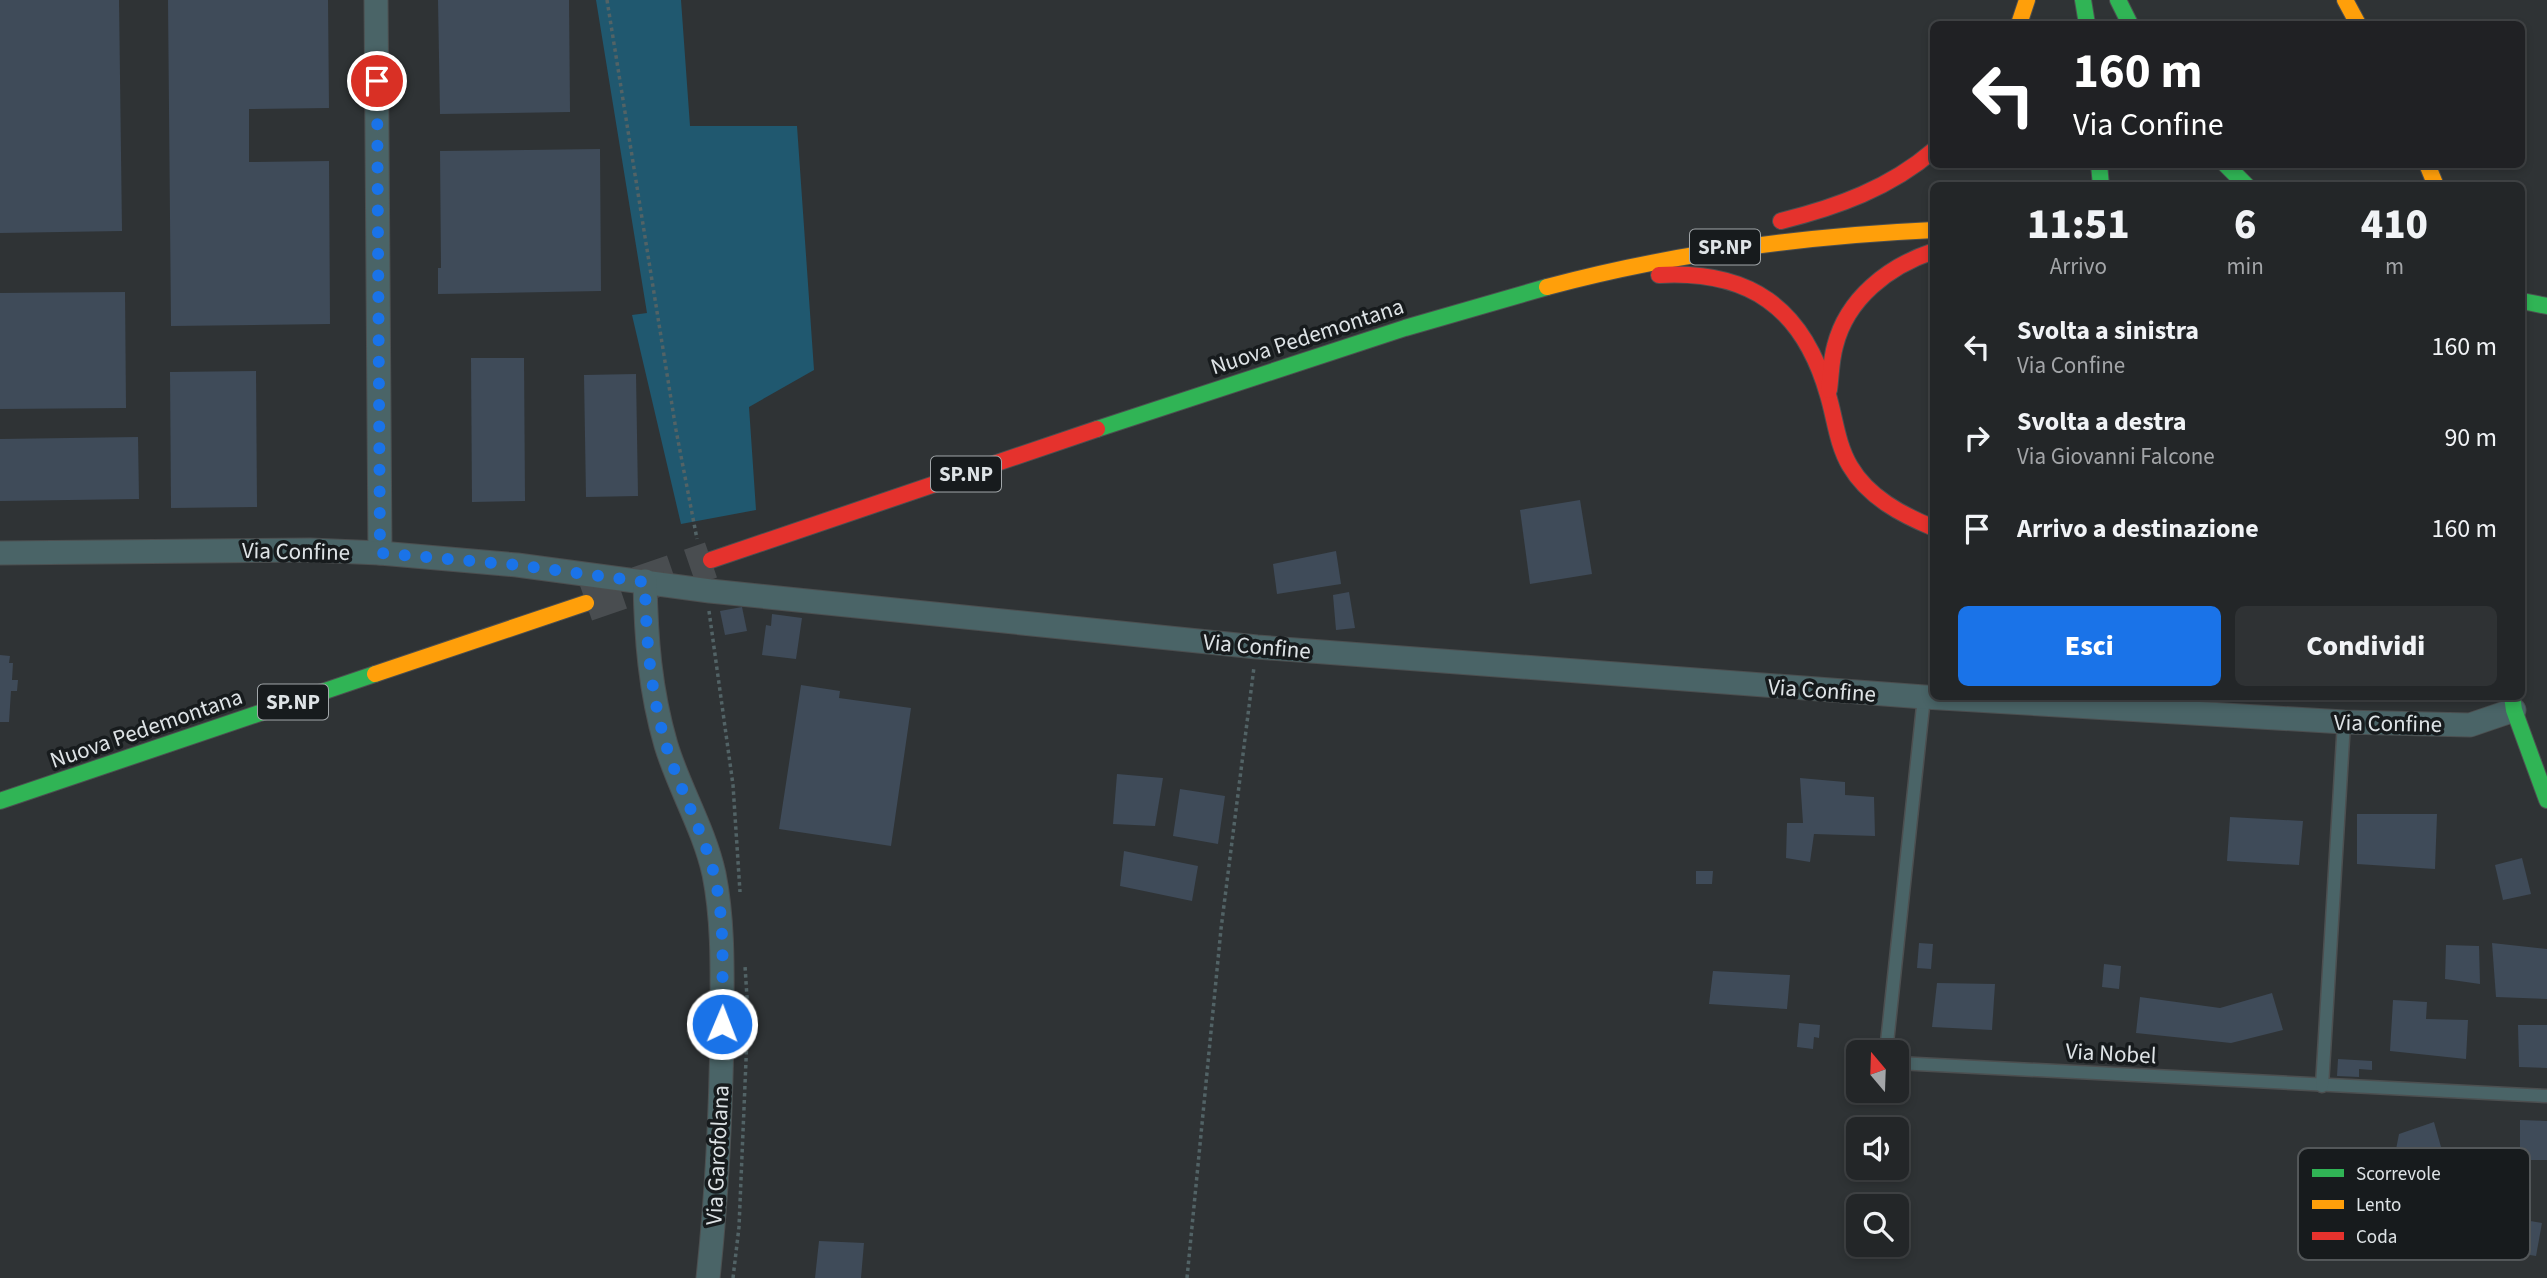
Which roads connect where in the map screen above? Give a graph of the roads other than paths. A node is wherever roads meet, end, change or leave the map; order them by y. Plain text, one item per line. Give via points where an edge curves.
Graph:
1 (376, 0) edge
2 (2027, 0) edge
3 (2083, 0) edge
4 (2118, 0) edge
5 (2345, 0) edge
6 (2020, 21) edge
7 (2086, 21) edge
8 (2128, 21) edge
9 (2356, 21) edge
10 (1930, 153) edge
11 (2229, 168) edge
12 (2243, 182) edge
13 (1768, 224) dead end
14 (1930, 230) edge
15 (1930, 253) edge
16 (1601, 257) dead end
17 (1520, 292) junction
18 (2525, 302) edge
19 (2547, 306) edge
20 (1221, 388) junction
21 (1829, 395) junction
22 (1930, 526) edge
23 (0, 553) edge
24 (380, 553) junction
25 (711, 560) tunnel mouth
26 (645, 582) junction
27 (586, 604) tunnel mouth
28 (1924, 697) junction
29 (1930, 697) edge
30 (1974, 700) edge
31 (2513, 703) edge
32 (2344, 722) junction
33 (2547, 800) edge
34 (0, 801) edge
35 (1887, 1040) edge
36 (1909, 1064) edge
37 (2322, 1086) junction
38 (2547, 1096) edge
39 (708, 1278) edge

1 - 24 street
2 - 6 main road
3 - 7 main road
4 - 8 main road
5 - 9 main road
10 - 13 main road via 1846,204
11 - 12 main road
14 - 17 main road, Nuova Pedemontana / SP.NP via 1729,246
15 - 21 main road via 1883,274 1852,309 1835,342
16 - 17 main road via 1556,272
17 - 20 main road, Nuova Pedemontana / SP.NP
18 - 19 main road
20 - 21 main road via 1321,370 1496,315 1640,278 1682,272 1746,286 1778,306 1807,340
20 - 25 main road, Nuova Pedemontana / SP.NP
21 - 22 main road via 1833,423 1854,473 1879,498
23 - 24 street, Via Confine
24 - 26 street, Via Confine
26 - 28 street, Via Confine via 1257,647
26 - 39 street, Via Garofolana via 653,695 717,892 722,959 721,1071
27 - 34 main road, Nuova Pedemontana / SP.NP
28 - 29 street, Via Confine
28 - 35 lane
30 - 32 street, Via Confine
31 - 32 street, Via Confine via 2470,725
31 - 33 main road
32 - 37 lane
36 - 37 lane, Via Nobel
37 - 38 lane, Via Nobel

